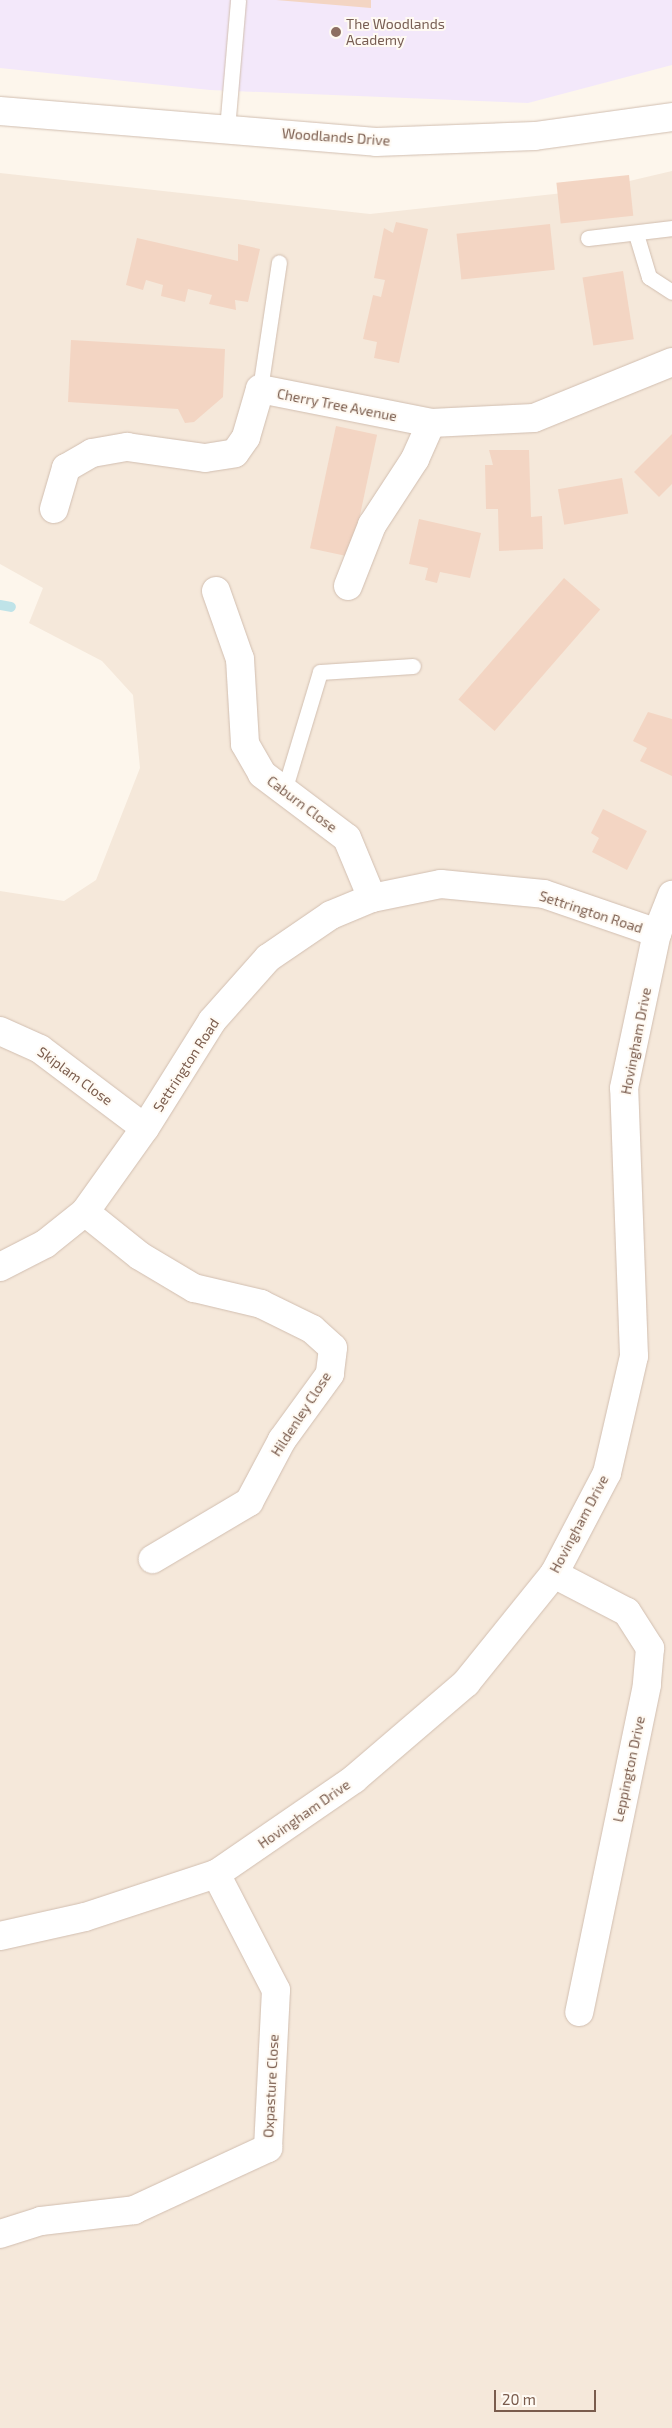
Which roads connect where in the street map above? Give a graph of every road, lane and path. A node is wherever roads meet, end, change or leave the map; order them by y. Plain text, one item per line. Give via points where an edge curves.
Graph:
1 (238, 0) edge
2 (0, 111) edge
3 (672, 116) edge
4 (227, 129) junction
5 (672, 228) edge
6 (636, 234) junction
7 (588, 238) dead end
8 (279, 262) dead end
9 (672, 292) edge
10 (672, 362) edge
11 (260, 389) junction
12 (431, 423) junction
13 (54, 509) dead end
14 (348, 586) dead end
15 (216, 591) dead end
16 (413, 666) dead end
17 (284, 791) junction
18 (672, 894) edge
19 (372, 898) junction
20 (657, 933) junction
21 (0, 1031) edge
22 (145, 1128) junction
23 (85, 1212) junction
24 (0, 1268) edge
25 (153, 1559) dead end
26 (554, 1574) junction
27 (216, 1874) junction
28 (0, 1936) edge
29 (579, 2012) dead end
30 (0, 2234) edge

1 - 4 lane
2 - 4 street, Woodlands Drive
3 - 4 street, Woodlands Drive via 535,136 376,142
5 - 6 lane
6 - 7 lane
6 - 9 lane via 649,277
8 - 11 lane
10 - 12 street, Cherry Tree Avenue via 534,418
11 - 12 street, Cherry Tree Avenue
11 - 13 street, Cherry Tree Avenue via 246,437 234,453 205,458 128,447 92,453 66,468
12 - 14 street via 415,459 372,525
15 - 17 street, Caburn Close via 240,659 245,744 262,774
16 - 17 lane via 320,672
17 - 19 street, Caburn Close via 347,838
18 - 20 street, Hovingham Drive
19 - 20 street, Settrington Road via 441,884 544,894
19 - 22 street, Settrington Road via 331,915 268,958 212,1021
20 - 26 street, Hovingham Drive via 624,1088 634,1356 607,1473
21 - 22 street, Skiplam Close via 40,1049
22 - 23 street, Settrington Road
23 - 24 street, Settrington Road via 45,1244
23 - 25 street, Hildenley Close via 140,1256 194,1288 261,1304 312,1328 333,1348 330,1374 282,1440 249,1502
26 - 27 street, Hovingham Drive via 466,1683 354,1780
26 - 29 street, Leppington Drive via 626,1612 650,1648 647,1685
27 - 28 street, Hovingham Drive via 85,1917
27 - 30 street, Oxpasture Close via 276,1990 268,2148 134,2210 42,2221

